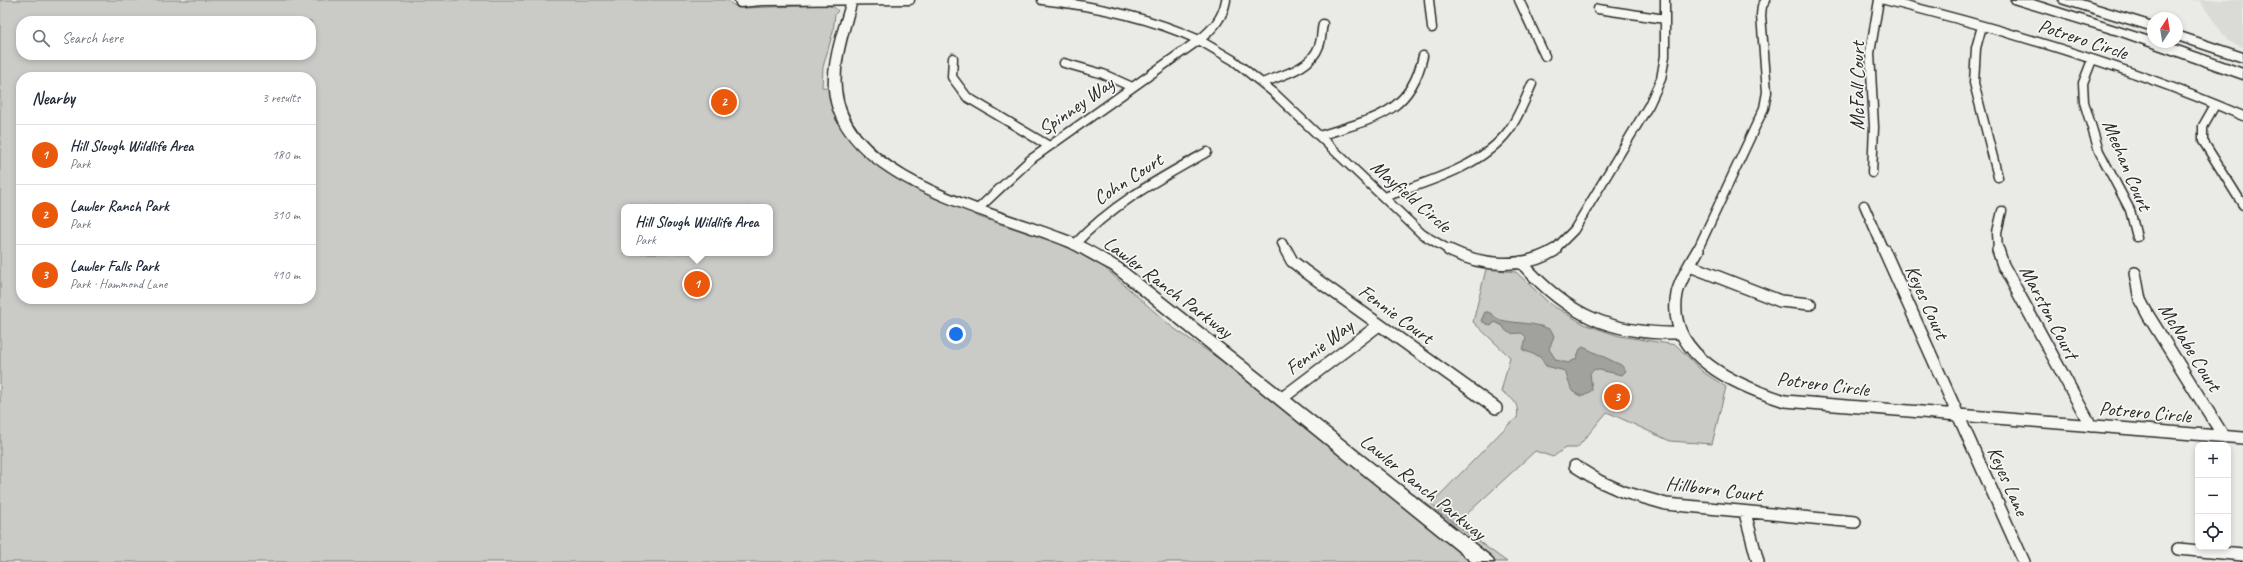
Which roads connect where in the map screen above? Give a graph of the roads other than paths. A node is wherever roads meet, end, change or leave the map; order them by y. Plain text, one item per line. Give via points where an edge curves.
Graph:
1 (852, 0) edge
2 (910, 0) edge
3 (1042, 0) edge
4 (1226, 0) edge
5 (1429, 0) edge
6 (1519, 0) edge
7 (1665, 0) edge
8 (1766, 0) edge
9 (1879, 0) edge
10 (1885, 0) edge
11 (2018, 0) edge
12 (2066, 0) edge
13 (739, 1) edge
14 (1096, 3) edge
15 (1598, 8) dead end
16 (1665, 19) junction
17 (1323, 24) dead end
18 (2147, 25) edge
19 (1982, 26) junction
20 (1432, 28) dead end
21 (2183, 37) edge
22 (1200, 40) junction
23 (1423, 56) dead end
24 (1545, 56) dead end
25 (952, 58) dead end
26 (2243, 58) edge
27 (2092, 60) junction
28 (1064, 63) dead end
29 (2243, 74) edge
30 (1262, 83) junction
31 (1532, 84) dead end
32 (1132, 87) junction
33 (2215, 105) junction
34 (2243, 116) edge
35 (1319, 136) junction
36 (1049, 146) junction
37 (1207, 152) dead end
38 (1872, 173) dead end
39 (1998, 177) dead end
40 (1384, 198) junction
41 (1864, 205) dead end
42 (2243, 205) edge
43 (979, 208) junction
44 (2002, 211) dead end
45 (2138, 237) dead end
46 (1282, 243) dead end
47 (1074, 244) junction
48 (1521, 262) junction
49 (1690, 266) junction
50 (2135, 273) dead end
51 (1810, 304) dead end
52 (1379, 325) junction
53 (1681, 333) junction
54 (1281, 399) junction
55 (1496, 408) dead end
56 (1958, 415) junction
57 (2090, 426) junction
58 (2224, 437) junction
59 (2243, 438) edge
60 (1576, 466) dead end
61 (1745, 513) junction
62 (1855, 522) dead end
63 (2178, 549) dead end
64 (2243, 555) edge
65 (1485, 562) edge
66 (1758, 562) edge
67 (2024, 562) edge

1 - 2 street
1 - 13 street
1 - 43 street, Lawler Ranch Parkway via 836,67 835,83 837,101 852,133 867,150 903,177
3 - 14 street, Mayfield Circle
4 - 22 street via 1223,14
5 - 20 street
6 - 24 street
7 - 16 street, Mayfield Circle
8 - 49 street, Potrero Circle via 1761,15 1766,60 1767,92 1764,108
9 - 38 street, McFall Court via 1870,53 1874,127
10 - 19 street, Potrero Circle
11 - 29 highway via 2123,32
12 - 18 highway
14 - 22 street, Mayfield Circle via 1147,19
15 - 16 street
16 - 48 street, Mayfield Circle via 1664,68 1649,105 1567,239 1551,252
17 - 30 street via 1319,45 1307,63
19 - 27 street, Potrero Circle
19 - 39 street via 1976,48 1974,83
21 - 26 highway
22 - 30 street, Mayfield Circle via 1233,60
22 - 32 street, Spinney Way
23 - 35 street via 1415,84 1401,101 1390,109
25 - 36 street via 952,77 967,98
27 - 33 street, Potrero Circle
27 - 45 street, Meehan Court via 2083,83 2084,102 2099,151 2130,210
28 - 32 street via 1103,74
30 - 35 street, Mayfield Circle
31 - 40 street via 1512,126 1492,148 1456,169
32 - 36 street, Spinney Way
33 - 34 street, Potrero Circle
33 - 42 street via 2204,121 2201,130 2203,141
35 - 40 street, Mayfield Circle
36 - 43 street, Spinney Way via 1012,175
37 - 47 street, Cohn Court via 1120,201 1104,213
40 - 48 street, Mayfield Circle via 1422,234 1451,252 1486,262
41 - 56 street, Keyes Court
43 - 47 street, Lawler Ranch Parkway
44 - 57 street, Marston Court via 1996,236 1997,249 2003,265
46 - 52 street, Fennie Court via 1292,261
47 - 54 street, Lawler Ranch Parkway via 1116,267
48 - 53 street via 1545,290 1582,315 1624,330 1649,334
49 - 51 street via 1780,301
49 - 53 street, Potrero Circle via 1677,293 1675,305
50 - 58 street, McNabe Court via 2140,300 2148,315
52 - 54 street, Fennie Way
52 - 55 street, Fennie Court
53 - 56 street, Potrero Circle via 1700,357 1717,372 1738,385 1762,395 1785,401
54 - 65 street, Lawler Ranch Parkway
56 - 57 street, Potrero Circle
56 - 67 street, Keyes Lane
57 - 58 street, Potrero Circle
58 - 59 street, Potrero Circle
60 - 61 street, Hillborn Court via 1624,492 1648,500
61 - 62 street, Hillborn Court
61 - 66 street
63 - 64 street

